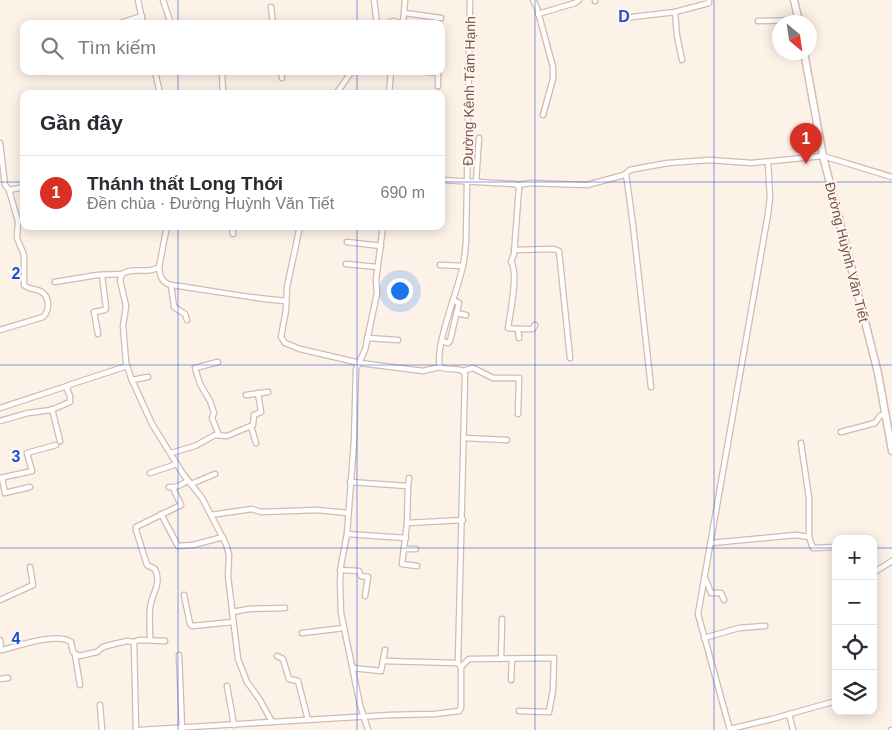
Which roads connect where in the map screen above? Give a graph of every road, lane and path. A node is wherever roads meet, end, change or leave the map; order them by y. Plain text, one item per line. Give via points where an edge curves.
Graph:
1 (138, 0) edge
2 (163, 0) edge
3 (374, 0) edge
4 (406, 0) edge
5 (470, 0) edge
6 (533, 0) edge
7 (579, 0) edge
8 (709, 0) edge
9 (794, 0) edge
10 (271, 7) dead end
11 (676, 12) junction
12 (405, 13) junction
13 (538, 14) junction
14 (797, 15) edge
15 (142, 16) junction
16 (441, 18) dead end
17 (624, 18) dead end
18 (130, 20) edge
19 (142, 20) edge
20 (170, 20) edge
21 (273, 20) edge
22 (376, 20) edge
23 (404, 20) edge
24 (758, 21) dead end
25 (772, 21) edge
26 (682, 60) dead end
27 (805, 60) edge
28 (156, 75) edge
29 (222, 75) edge
30 (282, 75) edge
31 (349, 75) edge
32 (391, 75) edge
33 (438, 75) edge
34 (282, 78) dead end
35 (438, 86) dead end
36 (159, 90) edge
37 (223, 90) edge
38 (339, 90) edge
39 (389, 90) edge
40 (543, 116) dead end
41 (479, 138) dead end
42 (0, 143) edge
43 (823, 156) junction
44 (768, 162) junction
45 (626, 174) junction
46 (892, 177) edge
47 (445, 180) edge
48 (467, 182) junction
49 (476, 182) junction
50 (517, 185) junction
51 (20, 188) edge
52 (9, 190) junction
53 (166, 230) edge
54 (232, 230) edge
55 (299, 230) edge
56 (383, 230) edge
57 (232, 234) dead end
58 (347, 242) dead end
59 (381, 246) junction
60 (514, 250) junction
61 (346, 264) dead end
62 (440, 264) dead end
63 (463, 266) junction
64 (159, 267) junction
65 (377, 267) junction
66 (122, 274) junction
67 (102, 275) junction
68 (55, 282) dead end
69 (171, 285) junction
70 (453, 300) junction
71 (286, 301) junction
72 (456, 313) junction
73 (466, 315) dead end
74 (186, 320) dead end
75 (535, 325) dead end
76 (518, 329) junction
77 (0, 330) edge
78 (98, 334) dead end
79 (367, 338) junction
80 (519, 338) dead end
81 (398, 340) dead end
82 (442, 341) junction
83 (570, 358) dead end
84 (218, 362) dead end
85 (360, 363) junction
86 (128, 366) junction
87 (440, 367) junction
88 (462, 371) junction
89 (148, 377) dead end
90 (132, 380) junction
91 (67, 386) junction
92 (651, 387) dead end
93 (268, 392) dead end
94 (258, 394) junction
95 (246, 396) dead end
96 (0, 408) edge
97 (52, 410) junction
98 (888, 412) edge
99 (518, 414) dead end
100 (0, 421) edge
101 (251, 426) junction
102 (841, 432) dead end
103 (219, 435) junction
104 (464, 438) junction
105 (507, 440) dead end
106 (60, 441) dead end
107 (256, 443) dead end
108 (801, 443) dead end
109 (56, 445) dead end
110 (892, 450) edge
111 (171, 453) junction
112 (177, 464) junction
113 (150, 473) dead end
114 (215, 474) dead end
115 (1, 478) edge
116 (409, 478) dead end
117 (190, 482) junction
118 (350, 482) junction
119 (408, 486) junction
120 (30, 487) dead end
121 (348, 513) junction
122 (160, 514) junction
123 (211, 515) junction
124 (463, 520) junction
125 (407, 523) junction
126 (347, 534) junction
127 (223, 537) junction
128 (810, 537) junction
129 (406, 538) junction
130 (711, 543) junction
131 (832, 547) edge
132 (404, 549) junction
133 (416, 549) dead end
134 (892, 561) edge
135 (417, 566) dead end
136 (30, 567) dead end
137 (340, 570) junction
138 (877, 570) edge
139 (705, 578) junction
140 (184, 595) dead end
141 (365, 596) dead end
142 (0, 600) edge
143 (724, 600) dead end
144 (286, 608) dead end
145 (232, 612) junction
146 (502, 619) dead end
147 (233, 622) junction
148 (765, 626) dead end
149 (344, 628) junction
150 (302, 634) dead end
151 (704, 638) junction
152 (0, 640) edge
153 (150, 640) junction
154 (165, 641) dead end
155 (134, 642) junction
156 (1, 648) edge
157 (385, 650) dead end
158 (75, 655) junction
159 (179, 655) dead end
160 (277, 656) dead end
161 (501, 659) junction
162 (512, 659) junction
163 (384, 661) junction
164 (459, 665) junction
165 (353, 668) junction
166 (8, 678) dead end
167 (0, 679) edge
168 (511, 680) dead end
169 (80, 685) dead end
170 (227, 686) dead end
171 (832, 702) edge
172 (100, 706) dead end
173 (520, 712) dead end
174 (789, 714) junction
175 (363, 717) junction
176 (308, 720) junction
177 (272, 722) junction
178 (234, 724) junction
179 (182, 728) junction
180 (102, 730) edge
181 (138, 730) edge
182 (368, 730) edge
183 (730, 730) edge
184 (793, 730) edge

1 - 15 street
2 - 20 street
3 - 22 street
4 - 12 street
5 - 48 street, Đường Kênh Tám Hạnh
6 - 13 street
7 - 13 street
8 - 11 street
9 - 14 street
10 - 21 street
11 - 17 street
11 - 26 street
12 - 16 street
12 - 23 street
13 - 40 street via 553,67
15 - 18 street
15 - 19 street
24 - 25 street
27 - 43 street, Đường Huỳnh Văn Tiết
28 - 36 street
29 - 37 street
30 - 34 street
31 - 38 street
32 - 39 street
33 - 35 street
41 - 49 street
42 - 52 street via 4,181
43 - 44 street
43 - 46 street
43 - 98 street, Đường Huỳnh Văn Tiết
44 - 45 street via 710,160 668,163 630,170
44 - 130 street via 768,214
45 - 50 street via 587,185
45 - 92 street
47 - 48 street
48 - 49 street
48 - 63 street, Đường Kênh Tám Hạnh
49 - 50 street
50 - 60 street
51 - 52 street
52 - 77 street via 18,221 17,242 24,255 24,285 44,295 48,306 43,317
53 - 64 street
54 - 57 street
55 - 71 street
56 - 59 street
58 - 59 street
59 - 65 street
60 - 76 street via 511,262 514,268 513,296 508,328
60 - 83 street via 554,248 559,251
61 - 65 street
62 - 63 street
63 - 70 street, Đường Kênh Tám Hạnh
64 - 66 street via 152,271 126,271
64 - 69 street via 161,279
65 - 79 street via 377,293
66 - 67 street
66 - 86 street
67 - 68 street
67 - 78 street via 106,308 94,312
69 - 71 street
69 - 74 street via 174,307 184,314
70 - 72 street via 458,303
70 - 82 street, Đường Kênh Tám Hạnh
71 - 85 street via 281,337 285,343
72 - 73 street
72 - 82 street via 450,341
75 - 76 street via 533,329
76 - 80 street
79 - 81 street
79 - 85 street
82 - 87 street, Đường Kênh Tám Hạnh
84 - 103 street via 195,368 210,401
85 - 87 street via 423,371
85 - 118 street via 355,379
86 - 90 street
86 - 91 street
87 - 88 street
88 - 99 street via 473,368 493,378 519,378
88 - 104 street via 466,374
89 - 90 street
90 - 111 street via 152,424
91 - 96 street
91 - 97 street via 70,402
93 - 94 street
94 - 95 street
94 - 101 street via 261,412 254,415
97 - 100 street
97 - 106 street
98 - 102 street via 875,423
98 - 110 street, Đường Huỳnh Văn Tiết
101 - 103 street via 227,436
101 - 107 street
103 - 111 street
104 - 105 street
104 - 124 street
108 - 128 street via 809,498
109 - 115 street via 27,453 31,472
111 - 112 street
112 - 113 street
112 - 117 street
114 - 117 street
115 - 120 street via 5,493
116 - 119 street
117 - 122 street via 171,487 181,505
117 - 123 street
118 - 119 street
118 - 121 street
119 - 125 street
121 - 123 street via 317,510 261,512 252,509
121 - 126 street
122 - 127 street via 178,546
122 - 153 street via 136,527 147,565 155,570 158,578 150,607
123 - 127 street
124 - 125 street
124 - 164 street
125 - 129 street
126 - 129 street
126 - 137 street
127 - 145 street via 229,555
128 - 130 street via 792,535
128 - 131 street via 813,548
129 - 132 street
130 - 139 street
132 - 133 street
132 - 135 street via 402,564
134 - 138 street
136 - 142 street via 33,584
137 - 141 street via 360,571 361,576 368,577
137 - 149 street via 339,600
139 - 143 street via 711,593 721,593
139 - 151 street via 698,614
140 - 147 street via 188,623 192,626
144 - 145 street
145 - 147 street
146 - 161 street
147 - 177 street via 238,660 244,676
148 - 151 street via 739,628
149 - 150 street
149 - 165 street
151 - 183 street
152 - 156 street
153 - 154 street
153 - 155 street
155 - 158 street
155 - 181 street
156 - 158 street via 64,638 71,642
157 - 163 street
158 - 169 street
159 - 179 street
160 - 176 street via 283,659 289,679 298,681
161 - 162 street
161 - 164 street via 469,659
162 - 168 street
162 - 173 street via 555,659 549,712
163 - 164 street
163 - 165 street via 381,671
164 - 175 street via 459,711
165 - 175 street
166 - 167 street
170 - 178 street
171 - 174 street
172 - 180 street
174 - 183 street
174 - 184 street
175 - 176 street
175 - 182 street
176 - 177 street
177 - 178 street
178 - 179 street
179 - 181 street

